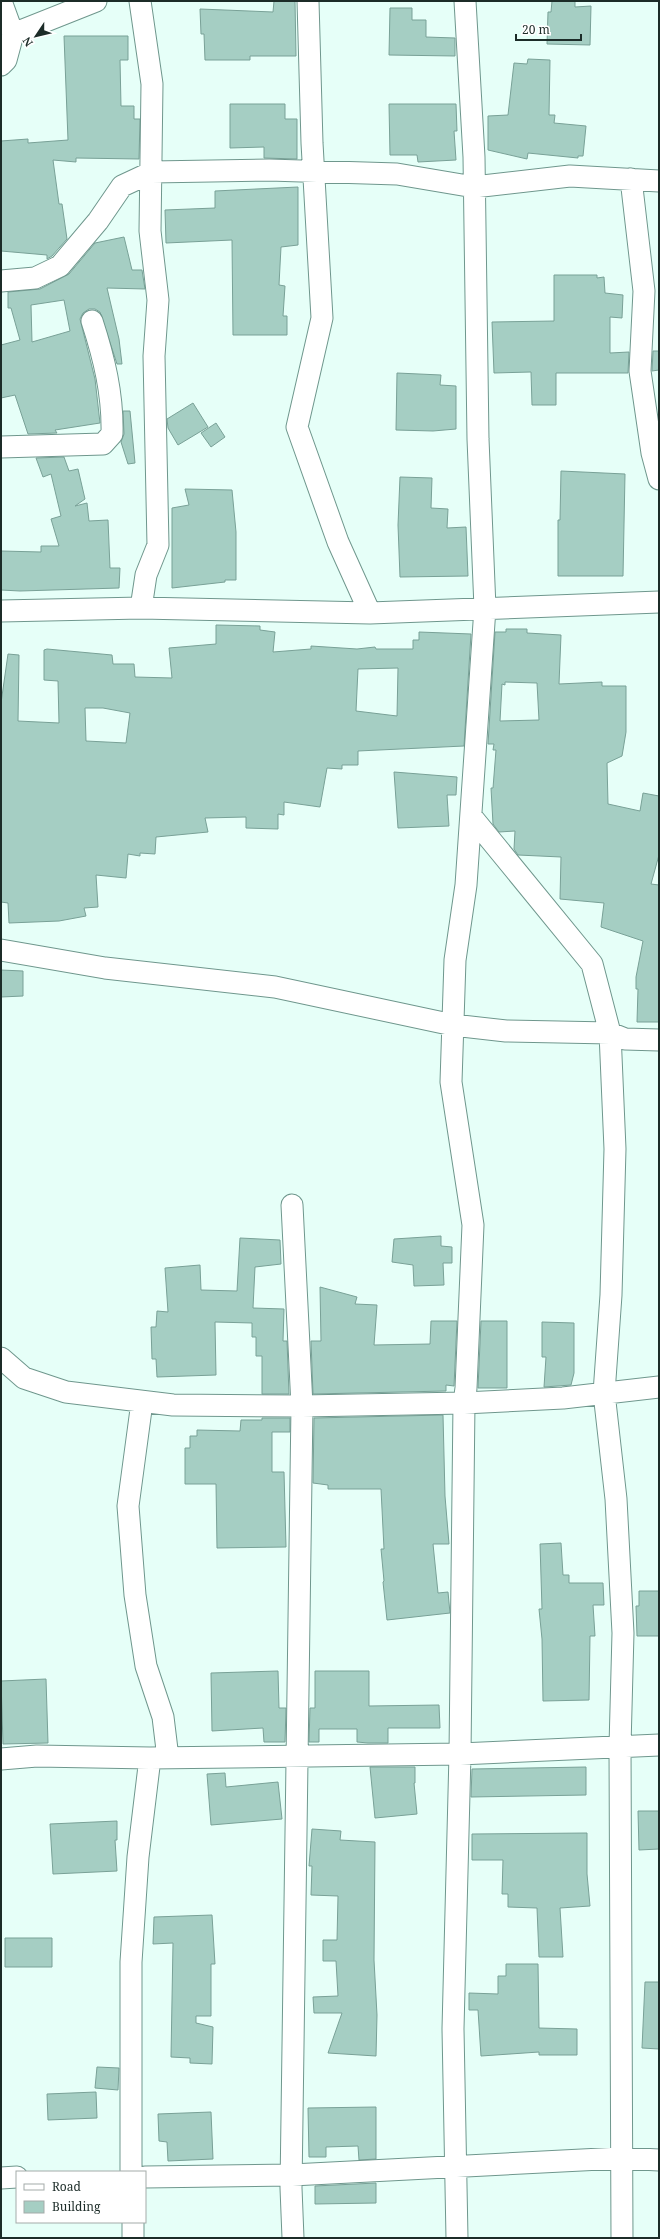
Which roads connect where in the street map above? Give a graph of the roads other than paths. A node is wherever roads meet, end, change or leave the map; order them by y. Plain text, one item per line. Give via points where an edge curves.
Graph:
1 (96, 1) edge
2 (140, 1) edge
3 (308, 1) edge
4 (465, 1) edge
5 (1, 2) edge
6 (13, 34) junction
7 (1, 64) edge
8 (152, 172) junction
9 (313, 173) junction
10 (631, 179) junction
11 (659, 181) edge
12 (474, 187) junction
13 (1, 280) edge
14 (92, 320) dead end
15 (1, 447) edge
16 (659, 479) edge
17 (659, 602) edge
18 (141, 608) junction
19 (485, 608) junction
20 (1, 611) edge
21 (370, 613) junction
22 (471, 816) junction
23 (1, 950) edge
24 (453, 1025) junction
25 (610, 1033) junction
26 (659, 1040) edge
27 (292, 1205) dead end
28 (1, 1358) edge
29 (659, 1387) edge
30 (604, 1393) junction
31 (142, 1402) junction
32 (464, 1403) junction
33 (302, 1406) junction
34 (659, 1745) edge
35 (620, 1746) junction
36 (460, 1754) junction
37 (296, 1755) junction
38 (1, 1758) edge
39 (159, 1758) junction
40 (621, 2158) junction
41 (659, 2160) edge
42 (457, 2168) junction
43 (131, 2171) edge
44 (292, 2175) junction
45 (146, 2177) edge
46 (1, 2178) edge
47 (16, 2178) edge
48 (133, 2223) edge
49 (133, 2238) edge
50 (293, 2238) edge
51 (458, 2238) edge
52 (622, 2238) edge

1 - 6 street
2 - 8 street via 152,84
3 - 9 street
4 - 12 street
5 - 6 street
6 - 7 street via 6,60
8 - 9 street via 270,170
8 - 13 street via 122,186 98,221 60,266 35,278
8 - 18 street via 150,231 158,300 154,356 158,545 146,575
9 - 12 street via 397,174
9 - 21 street via 322,318 297,427 338,542
10 - 11 street
10 - 12 street via 570,176
10 - 16 street via 644,291 640,371 652,452
12 - 19 street via 478,439
14 - 15 street via 107,373 112,407 112,434 103,444
17 - 19 street
18 - 20 street
18 - 21 street
19 - 21 street
19 - 22 street
22 - 24 street via 466,885 455,960
22 - 25 street via 592,964
23 - 24 street via 105,968 275,987
24 - 25 street via 506,1030
24 - 32 street via 451,1082 473,1226
25 - 26 street via 625,1039
25 - 30 street via 615,1149 611,1295
27 - 33 street
28 - 31 street via 24,1378 66,1392
29 - 30 street
30 - 32 street via 563,1398
30 - 35 street via 616,1499 623,1633
31 - 33 street via 173,1405
31 - 39 street via 128,1506 134,1587 146,1666 163,1717
32 - 33 street
32 - 36 street
33 - 37 street
34 - 35 street
35 - 36 street
35 - 40 street
36 - 37 street
36 - 42 street via 453,2029
37 - 39 street
37 - 44 street
38 - 39 street
39 - 43 street via 138,1857 132,1962
40 - 41 street
40 - 42 street
40 - 52 street
42 - 44 street
42 - 51 street
44 - 45 street
44 - 50 street
46 - 47 street
48 - 49 street

